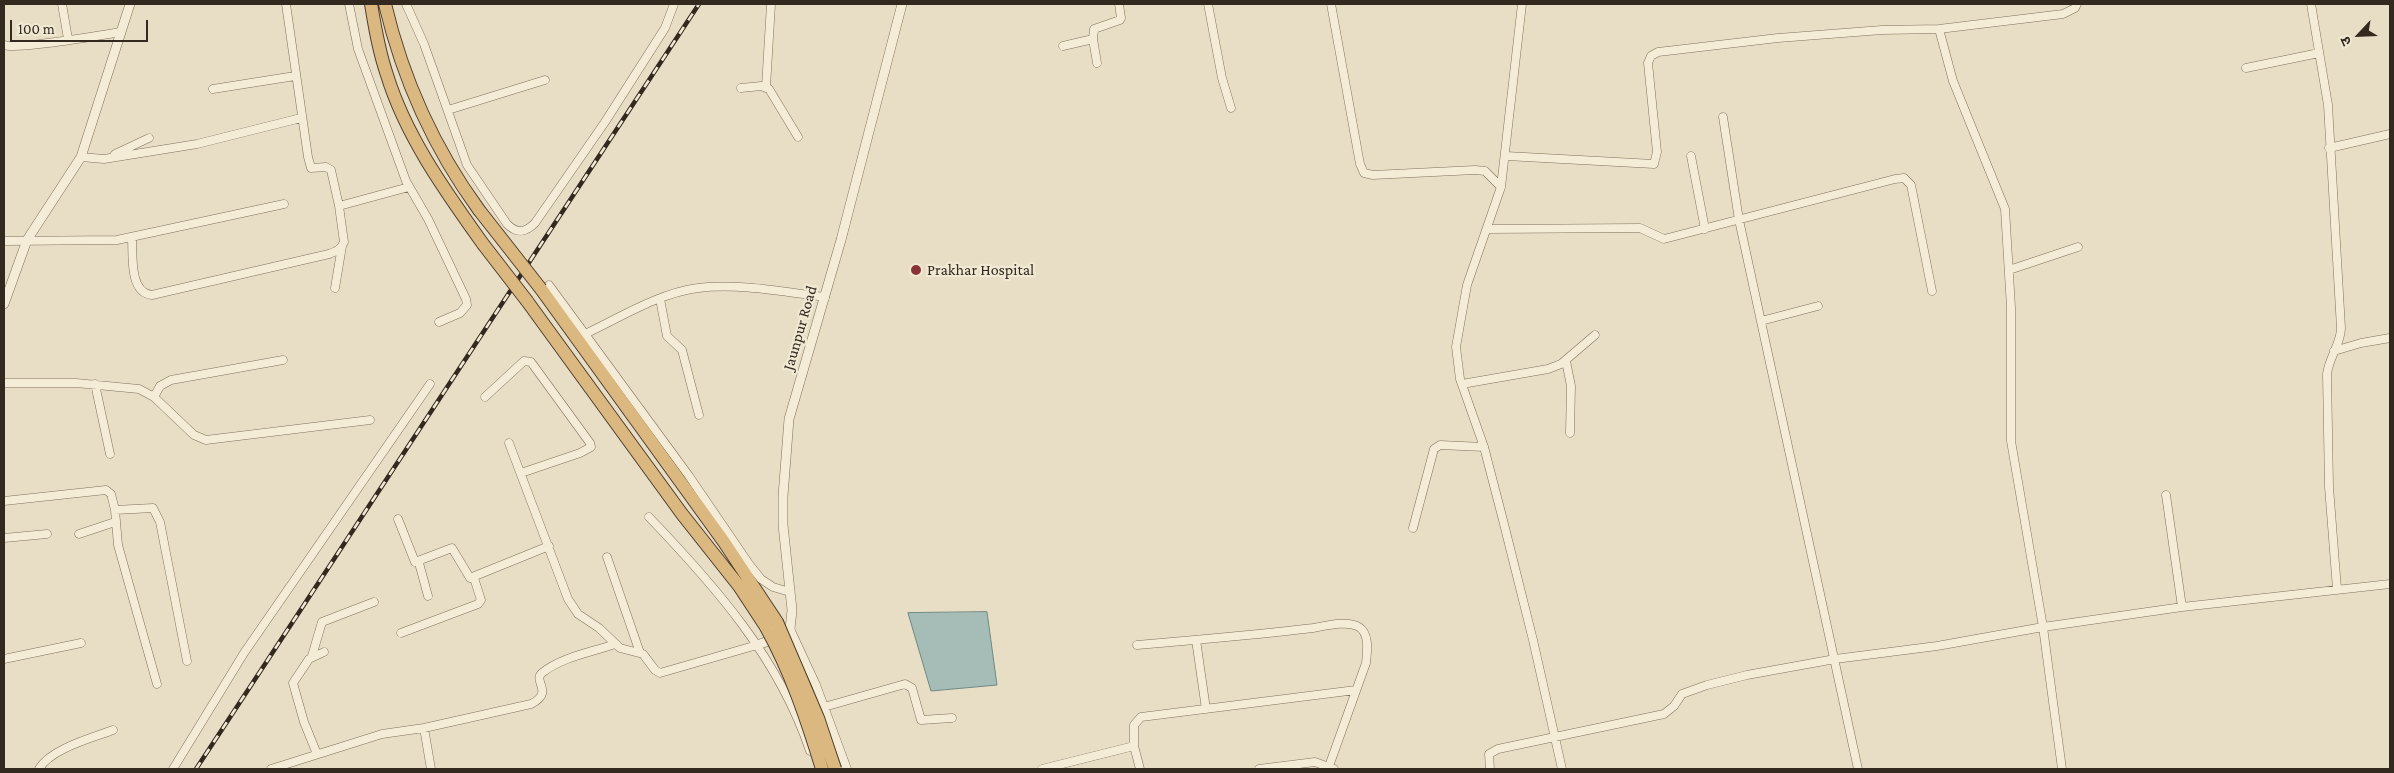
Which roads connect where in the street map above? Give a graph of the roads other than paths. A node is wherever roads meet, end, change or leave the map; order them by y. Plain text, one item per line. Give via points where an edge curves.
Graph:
1 (62, 4) edge
2 (130, 4) edge
3 (286, 4) edge
4 (349, 4) edge
5 (371, 4) edge
6 (385, 4) edge
7 (406, 4) edge
8 (674, 4) edge
9 (771, 4) edge
10 (902, 4) edge
11 (1119, 4) edge
12 (1208, 4) edge
13 (1331, 4) edge
14 (1522, 4) edge
15 (2077, 4) edge
16 (2312, 4) edge
17 (1939, 29) junction
18 (121, 32) junction
19 (1093, 39) junction
20 (68, 40) junction
21 (4, 45) edge
22 (1064, 46) dead end
23 (2319, 54) junction
24 (1098, 63) dead end
25 (2246, 68) dead end
26 (295, 76) junction
27 (544, 80) dead end
28 (766, 87) junction
29 (742, 88) dead end
30 (213, 89) dead end
31 (1231, 108) dead end
32 (448, 110) junction
33 (1723, 117) dead end
34 (301, 118) junction
35 (2390, 134) edge
36 (798, 136) dead end
37 (149, 138) dead end
38 (2329, 148) junction
39 (1506, 156) junction
40 (1691, 156) dead end
41 (81, 157) junction
42 (104, 159) junction
43 (409, 187) junction
44 (1501, 187) junction
45 (284, 204) dead end
46 (340, 206) junction
47 (1739, 220) junction
48 (1487, 229) junction
49 (1705, 229) junction
50 (132, 238) junction
51 (4, 240) edge
52 (27, 240) junction
53 (342, 246) junction
54 (2078, 247) dead end
55 (2009, 270) junction
56 (545, 287) junction
57 (335, 288) dead end
58 (1932, 291) dead end
59 (824, 298) junction
60 (660, 299) junction
61 (4, 304) edge
62 (1818, 306) dead end
63 (1761, 321) junction
64 (439, 322) dead end
65 (585, 334) junction
66 (1595, 335) dead end
67 (2390, 338) edge
68 (2334, 351) junction
69 (283, 360) dead end
70 (1566, 361) junction
71 (4, 383) edge
72 (95, 384) junction
73 (430, 384) dead end
74 (1462, 384) junction
75 (154, 397) junction
76 (485, 397) dead end
77 (698, 414) dead end
78 (370, 420) dead end
79 (1570, 432) dead end
80 (509, 443) dead end
81 (1484, 447) junction
82 (110, 454) dead end
83 (521, 472) junction
84 (2166, 496) dead end
85 (4, 501) edge
86 (115, 510) junction
87 (649, 517) dead end
88 (398, 519) dead end
89 (116, 522) junction
90 (1413, 528) dead end
91 (47, 534) dead end
92 (79, 534) dead end
93 (4, 538) edge
94 (549, 546) junction
95 (607, 557) dead end
96 (419, 563) junction
97 (474, 578) junction
98 (2390, 584) edge
99 (2336, 589) junction
100 (790, 592) junction
101 (428, 596) dead end
102 (374, 602) dead end
103 (2182, 607) junction
104 (771, 624) junction
105 (2043, 627) junction
106 (790, 628) junction
107 (401, 633) dead end
108 (1196, 640) junction
109 (81, 643) dead end
110 (615, 644) junction
111 (757, 645) junction
112 (1137, 645) dead end
113 (324, 652) dead end
114 (640, 653) junction
115 (312, 656) junction
116 (4, 659) edge
117 (1835, 659) junction
118 (187, 661) dead end
119 (157, 684) dead end
120 (1356, 690) junction
121 (824, 707) junction
122 (1206, 709) junction
123 (952, 718) dead end
124 (424, 728) junction
125 (113, 730) dead end
126 (1555, 737) junction
127 (1134, 746) junction
128 (316, 754) junction
129 (39, 769) edge
130 (173, 769) edge
131 (271, 769) edge
132 (431, 769) edge
133 (816, 769) edge
134 (822, 769) edge
135 (835, 769) edge
136 (847, 769) edge
137 (1042, 769) edge
138 (1140, 769) edge
139 (1259, 769) edge
140 (1330, 769) edge
141 (1490, 769) edge
142 (1562, 769) edge
143 (1858, 769) edge
144 (2062, 769) edge

1 - 20 street
2 - 18 street
3 - 26 street
4 - 43 street via 358,49
5 - 104 highway, bridge via 387,76 404,117 447,194 682,514
6 - 56 highway, bridge via 395,46 425,124 444,160 479,210
7 - 32 street
8 - 32 street via 665,28 605,122 535,223 524,231 513,230 507,224 473,175
9 - 28 street
10 - 59 street, Jaunpur Road
11 - 19 street via 1122,18 1094,29
12 - 31 street
13 - 44 street via 1364,173 1373,176 1485,171
14 - 39 street
15 - 17 street via 2063,14
16 - 23 street
17 - 39 street via 1778,38 1658,52 1651,56 1647,74 1657,152 1654,164
17 - 55 street via 1954,81 2005,208
18 - 20 street
18 - 41 street
19 - 22 street
19 - 24 street
20 - 21 street
23 - 25 street
23 - 38 street via 2328,105
26 - 30 street
26 - 34 street
27 - 32 street
28 - 29 street
28 - 36 street
33 - 47 street
34 - 42 street via 197,144
34 - 46 street via 311,168 331,170
35 - 38 street
37 - 42 street
38 - 68 street via 2341,328 2341,337
39 - 44 street
40 - 49 street
41 - 42 street
41 - 52 street
43 - 46 street
43 - 64 street via 428,219 467,305 460,313
44 - 48 street
45 - 50 street
46 - 53 street
47 - 49 street
47 - 58 street via 1904,178 1911,185
47 - 63 street
48 - 49 street via 1640,228 1664,239
48 - 74 street via 1467,286 1460,322 1456,347
50 - 52 street via 101,242
50 - 53 street via 136,280 145,295 329,254
51 - 52 street
52 - 61 street
53 - 57 street
54 - 55 street
55 - 105 street via 2011,441
56 - 65 street
56 - 104 highway via 718,534
59 - 60 street via 723,286 697,288
59 - 100 street, Jaunpur Road via 789,419 783,525
60 - 65 street
60 - 77 street via 667,336 682,350
62 - 63 street
63 - 117 street
65 - 100 street via 749,564 761,579
66 - 70 street
67 - 68 street
68 - 99 street via 2327,374 2326,420
69 - 75 street via 171,380 160,386
70 - 74 street via 1548,369
70 - 79 street via 1571,386
71 - 72 street
72 - 75 street via 138,389
72 - 82 street
73 - 130 street via 244,654
74 - 81 street
75 - 78 street via 194,435 206,440
76 - 83 street via 524,361 531,362 590,443 590,447 580,453
80 - 83 street
81 - 90 street via 1440,445 1434,449
81 - 126 street
83 - 94 street
84 - 103 street
85 - 86 street via 106,490 111,494
86 - 89 street
86 - 118 street via 147,507 157,513
87 - 111 street via 728,604
88 - 96 street via 412,560
89 - 92 street
89 - 119 street via 122,561
91 - 93 street
94 - 97 street
94 - 110 street via 573,609
95 - 114 street
96 - 97 street via 452,548 468,576
96 - 101 street
97 - 107 street via 481,596 478,604
98 - 99 street
99 - 103 street
100 - 106 street, Jaunpur Road
102 - 115 street via 322,622
103 - 105 street
104 - 134 highway, bridge
104 - 135 highway, bridge via 818,718
105 - 117 street via 1937,646
105 - 144 street
106 - 111 street via 786,634
106 - 121 street
108 - 112 street
108 - 120 street via 1355,625 1364,631 1367,648 1366,663
108 - 122 street
109 - 116 street
110 - 114 street
110 - 124 street via 569,659 542,673 541,698 531,704
111 - 114 street via 660,673
111 - 133 street via 786,694
113 - 115 street
115 - 128 street via 293,683
117 - 126 street via 1707,685 1682,694 1664,714
117 - 143 street
120 - 122 street
120 - 140 street
121 - 123 street via 905,684 912,688 921,720
121 - 136 street
122 - 127 street via 1141,717 1134,725
124 - 128 street via 382,734
124 - 132 street
125 - 129 street via 55,753
126 - 141 street via 1491,751 1488,758
126 - 142 street
127 - 137 street
127 - 138 street
128 - 131 street
139 - 140 street via 1315,762

